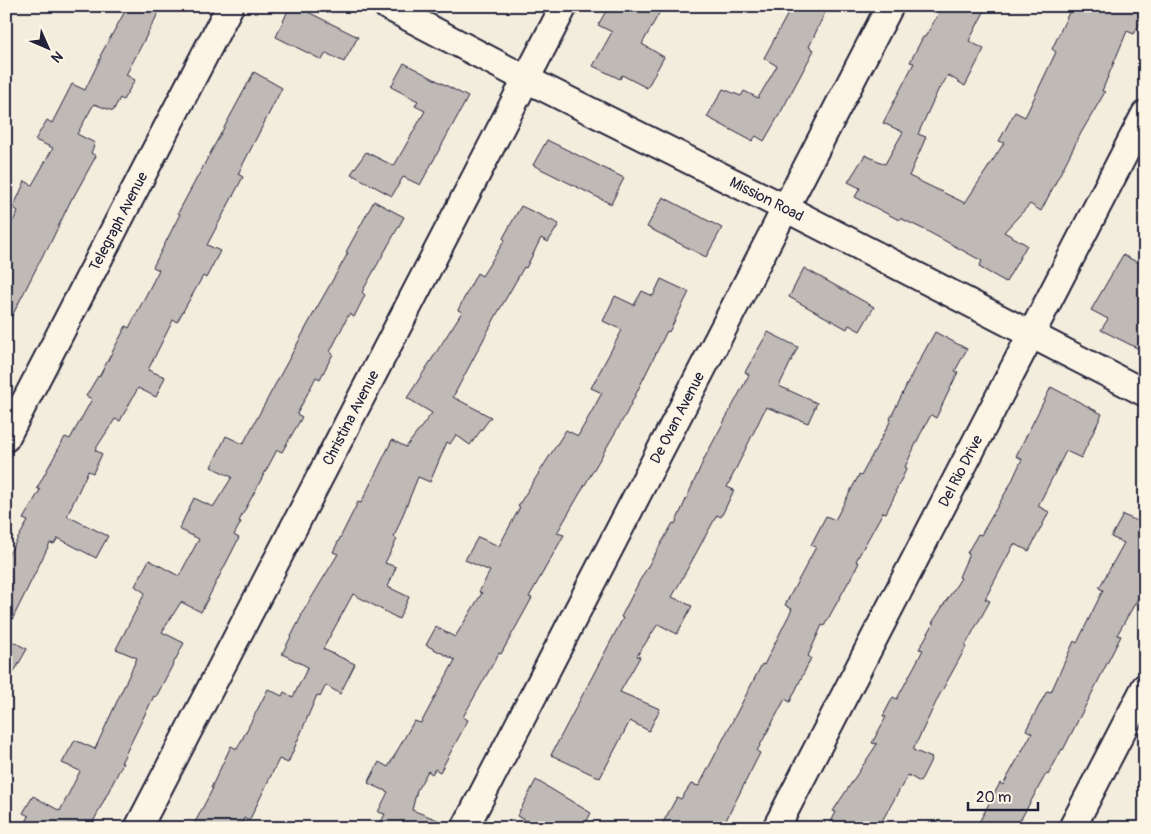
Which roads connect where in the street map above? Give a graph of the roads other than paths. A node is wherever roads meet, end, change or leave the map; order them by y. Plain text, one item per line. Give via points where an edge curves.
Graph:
1 (230, 6) edge
2 (388, 6) edge
3 (564, 6) edge
4 (890, 6) edge
5 (526, 79) junction
6 (1145, 114) edge
7 (785, 208) junction
8 (1032, 335) junction
9 (1145, 393) edge
10 (6, 438) edge
11 (1145, 687) edge
12 (138, 828) edge
13 (464, 828) edge
14 (776, 828) edge
15 (1072, 828) edge

1 - 10 street, Telegraph Avenue
2 - 5 street, Mission Road
3 - 5 street, Christina Avenue
4 - 7 street, De Ovan Avenue
5 - 7 street, Mission Road
5 - 12 street, Christina Avenue
6 - 8 street, Del Rio Drive
7 - 8 street, Mission Road
7 - 13 street, De Ovan Avenue
8 - 9 street, Mission Road
8 - 14 street, Del Rio Drive
11 - 15 street

